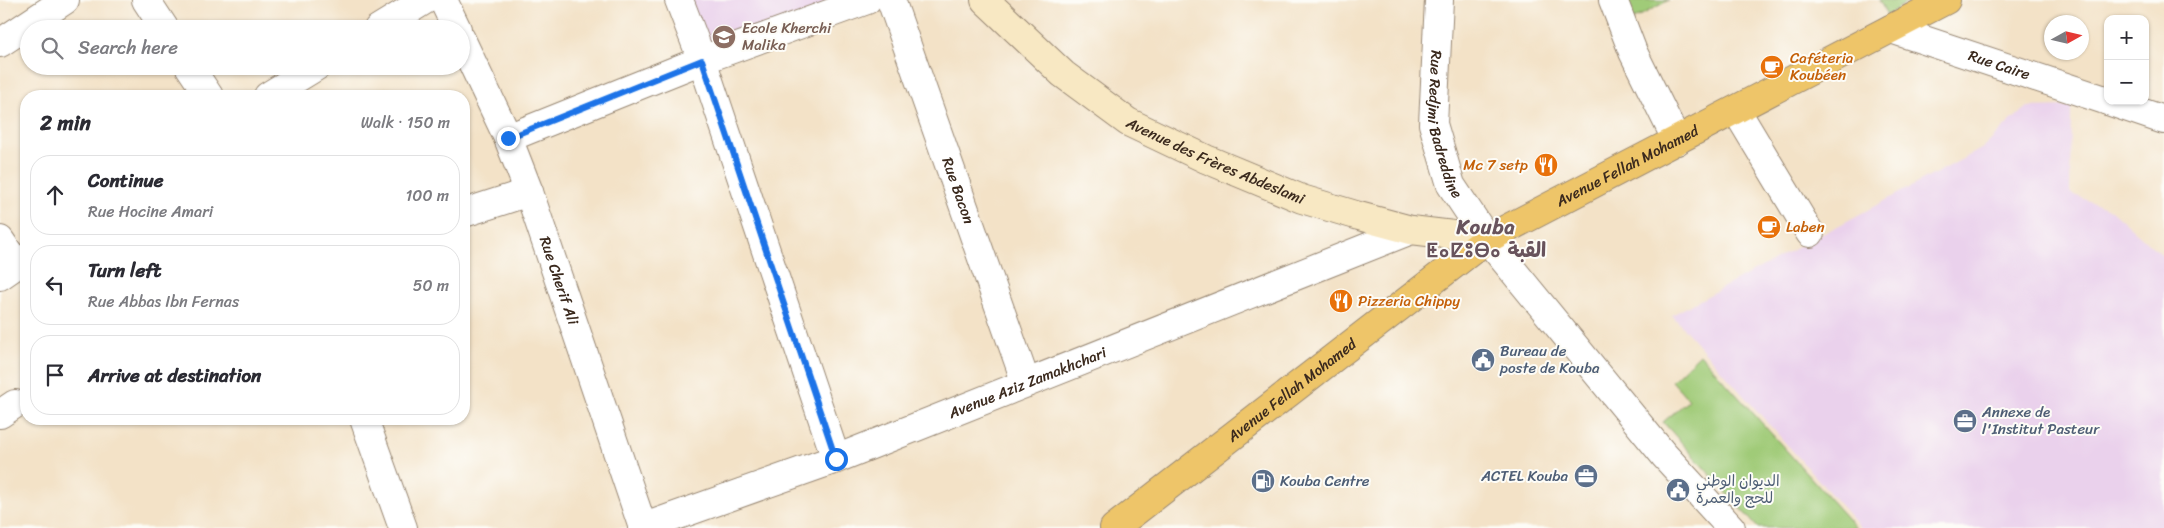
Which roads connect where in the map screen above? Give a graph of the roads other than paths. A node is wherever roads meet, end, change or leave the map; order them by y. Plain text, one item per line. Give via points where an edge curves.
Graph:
1 (65, 0) edge
2 (146, 0) edge
3 (425, 0) edge
4 (443, 0) edge
5 (679, 0) edge
6 (867, 0) edge
7 (891, 0) edge
8 (985, 0) edge
9 (1439, 0) edge
10 (1613, 0) edge
11 (1946, 0) edge
12 (35, 20) edge
13 (159, 20) edge
14 (393, 20) edge
15 (453, 20) edge
16 (1891, 29) junction
17 (20, 30) edge
18 (0, 43) edge
19 (470, 58) edge
20 (702, 60) junction
21 (195, 75) edge
22 (302, 75) edge
23 (205, 90) edge
24 (278, 90) edge
25 (2104, 100) edge
26 (2120, 105) edge
27 (1736, 110) junction
28 (2164, 120) edge
29 (508, 138) junction
30 (1677, 140) junction
31 (529, 192) junction
32 (470, 211) edge
33 (1411, 230) junction
34 (1810, 233) dead end
35 (1487, 239) junction
36 (0, 240) edge
37 (14, 267) edge
38 (1026, 383) junction
39 (366, 425) edge
40 (836, 459) junction
41 (403, 528) edge
42 (643, 528) edge
43 (1114, 528) edge
44 (1731, 528) edge

1 - 12 street
2 - 13 street
3 - 14 street
4 - 15 street
5 - 20 street
6 - 20 street
7 - 38 street, Rue Bacon
8 - 33 main road, Avenue des Frères Abdeslami via 1063,74 1128,122 1302,199
9 - 35 street, Rue Redjmi Badreddine via 1433,124 1451,185
10 - 30 street via 1633,52
11 - 16 main road, Avenue Fellah Mohamed
16 - 25 street, Rue Caire
16 - 27 main road, Avenue Fellah Mohamed
17 - 18 street
19 - 29 street, Rue Cherif Ali
20 - 29 street
20 - 40 street
21 - 23 street
22 - 24 street
26 - 28 street, Rue Caire
27 - 30 main road, Avenue Fellah Mohamed
27 - 34 street
29 - 31 street, Rue Cherif Ali
30 - 35 main road, Avenue Fellah Mohamed
31 - 32 street
31 - 42 street, Rue Cherif Ali
33 - 35 main road, Avenue des Frères Abdeslami
33 - 38 street, Avenue Aziz Zamakhchari
35 - 43 main road, Avenue Fellah Mohamed
35 - 44 street, Rue Redjmi Badreddine via 1664,455
36 - 37 street
38 - 40 street, Avenue Aziz Zamakhchari
39 - 41 street
40 - 42 street, Avenue Aziz Zamakhchari

